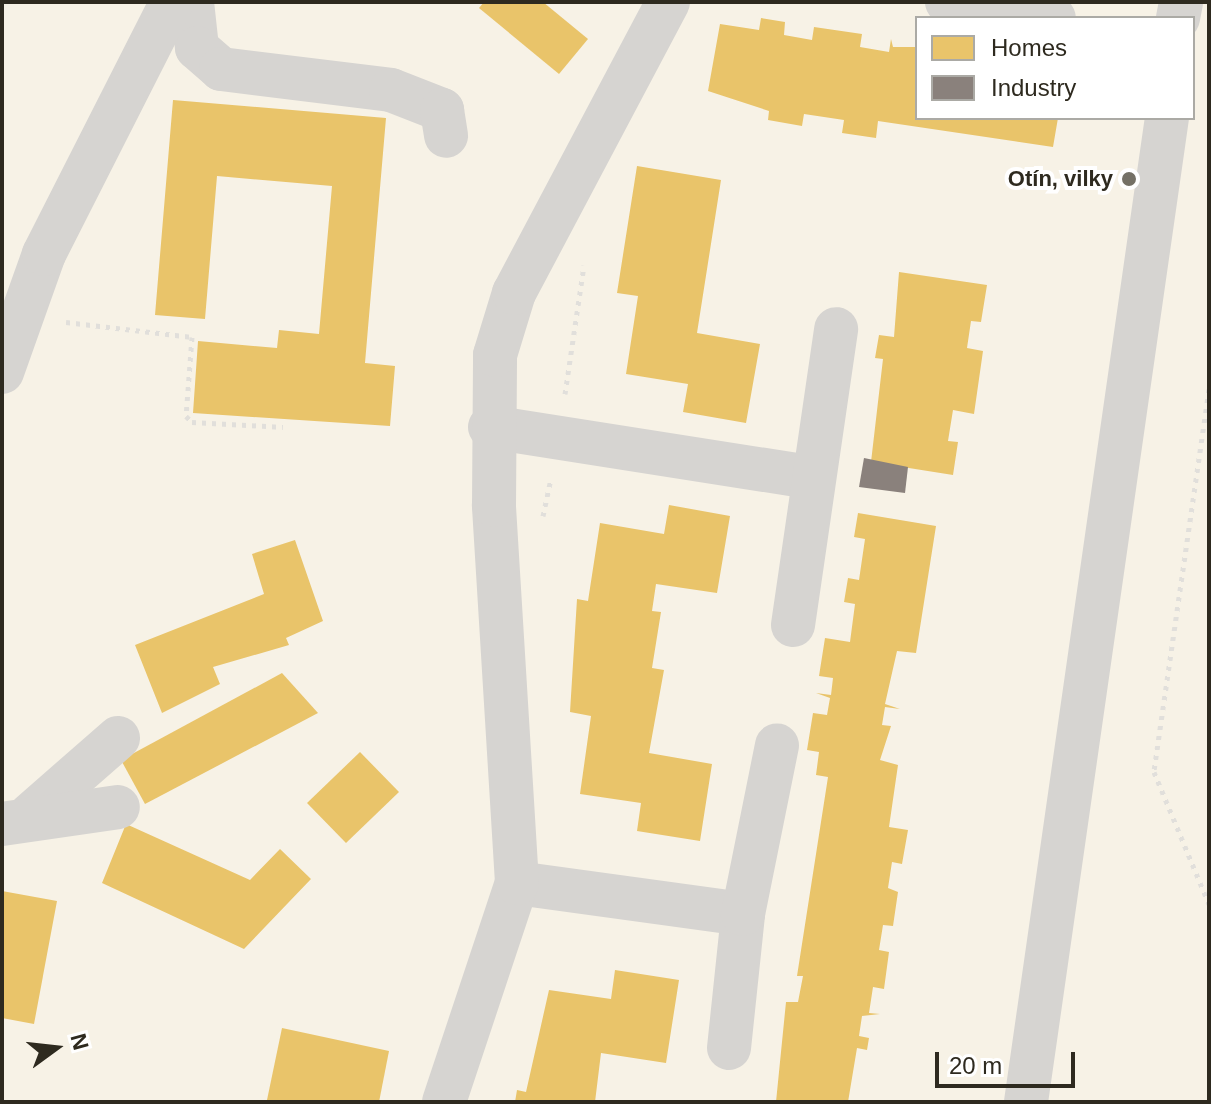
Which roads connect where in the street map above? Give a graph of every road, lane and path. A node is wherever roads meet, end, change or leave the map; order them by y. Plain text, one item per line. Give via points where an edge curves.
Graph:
1 (172, 2) edge
2 (192, 2) edge
3 (668, 2) edge
4 (947, 2) edge
5 (1041, 16) edge
6 (1167, 120) edge
7 (446, 136) dead end
8 (22, 317) junction
9 (836, 329) dead end
10 (2, 372) edge
11 (1209, 389) edge
12 (283, 427) dead end
13 (490, 427) junction
14 (811, 477) junction
15 (793, 625) dead end
16 (118, 738) dead end
17 (777, 745) dead end
18 (118, 807) dead end
19 (16, 820) edge
20 (517, 883) junction
21 (1209, 904) edge
22 (743, 914) junction
23 (729, 1048) dead end
24 (444, 1102) edge
25 (1026, 1102) edge

1 - 8 street via 44,254
2 - 7 street via 197,48 221,69 391,90 442,110
3 - 13 street via 514,293 495,355
4 - 5 street
6 - 25 street
8 - 10 street
8 - 12 path via 192,337 186,416 192,422
9 - 14 street
11 - 21 path via 1154,772
13 - 14 street
13 - 20 street
14 - 15 street
16 - 19 street
17 - 22 street
18 - 19 street
20 - 22 street
20 - 24 street
22 - 23 street

